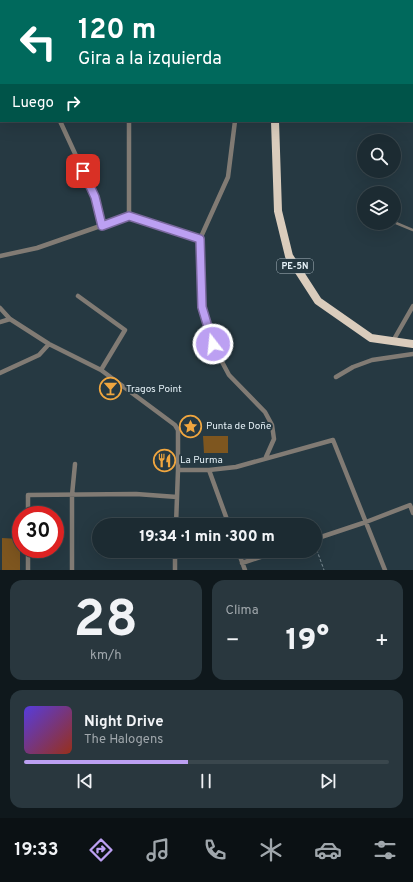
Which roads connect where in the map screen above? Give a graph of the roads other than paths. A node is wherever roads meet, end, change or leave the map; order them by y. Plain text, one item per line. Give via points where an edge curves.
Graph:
1 (60, 122) edge
2 (129, 122) edge
3 (235, 122) edge
4 (275, 122) edge
5 (129, 216) junction
6 (401, 225) edge
7 (102, 226) junction
8 (413, 230) edge
9 (200, 239) junction
10 (0, 256) edge
11 (78, 296) dead end
12 (413, 306) edge
13 (0, 308) edge
14 (10, 319) junction
15 (0, 322) edge
16 (393, 341) junction
17 (49, 344) junction
18 (413, 344) edge
19 (413, 354) edge
20 (101, 370) junction
21 (0, 373) edge
22 (336, 377) dead end
23 (266, 458) junction
24 (74, 464) dead end
25 (178, 470) junction
26 (209, 470) junction
27 (72, 495) junction
28 (177, 497) junction
29 (28, 506) edge
30 (413, 513) edge
31 (176, 518) edge
32 (226, 518) edge
33 (366, 522) junction
34 (322, 537) edge
35 (28, 558) edge
36 (176, 558) edge
37 (240, 558) edge
38 (260, 558) edge
39 (242, 564) junction
40 (28, 570) edge
41 (72, 570) edge
42 (175, 570) edge
43 (245, 570) edge
44 (385, 570) edge

1 - 7 street via 95,197
2 - 5 street
3 - 9 street via 228,177
4 - 16 highway, PE-5N via 278,211 289,256 318,301 371,338
5 - 7 street
5 - 9 street
6 - 8 lane
7 - 10 street via 38,248
9 - 23 street via 202,307 213,344 229,376 265,412 272,425 274,439
11 - 20 street via 125,330
12 - 16 street
13 - 14 street
14 - 15 street
14 - 17 street
16 - 18 highway, PE-5N
17 - 20 street
17 - 21 street via 39,355
19 - 22 street via 372,360
20 - 25 street via 171,421 178,430
23 - 26 street via 236,467
23 - 33 street via 333,440
24 - 27 street
25 - 26 street
25 - 28 street
26 - 32 street
27 - 28 street via 136,494
27 - 29 street via 28,495
27 - 41 street
28 - 31 street
30 - 33 street via 410,505
33 - 34 street
33 - 44 street
35 - 40 street
36 - 42 street
37 - 39 street
38 - 39 street
39 - 43 street

